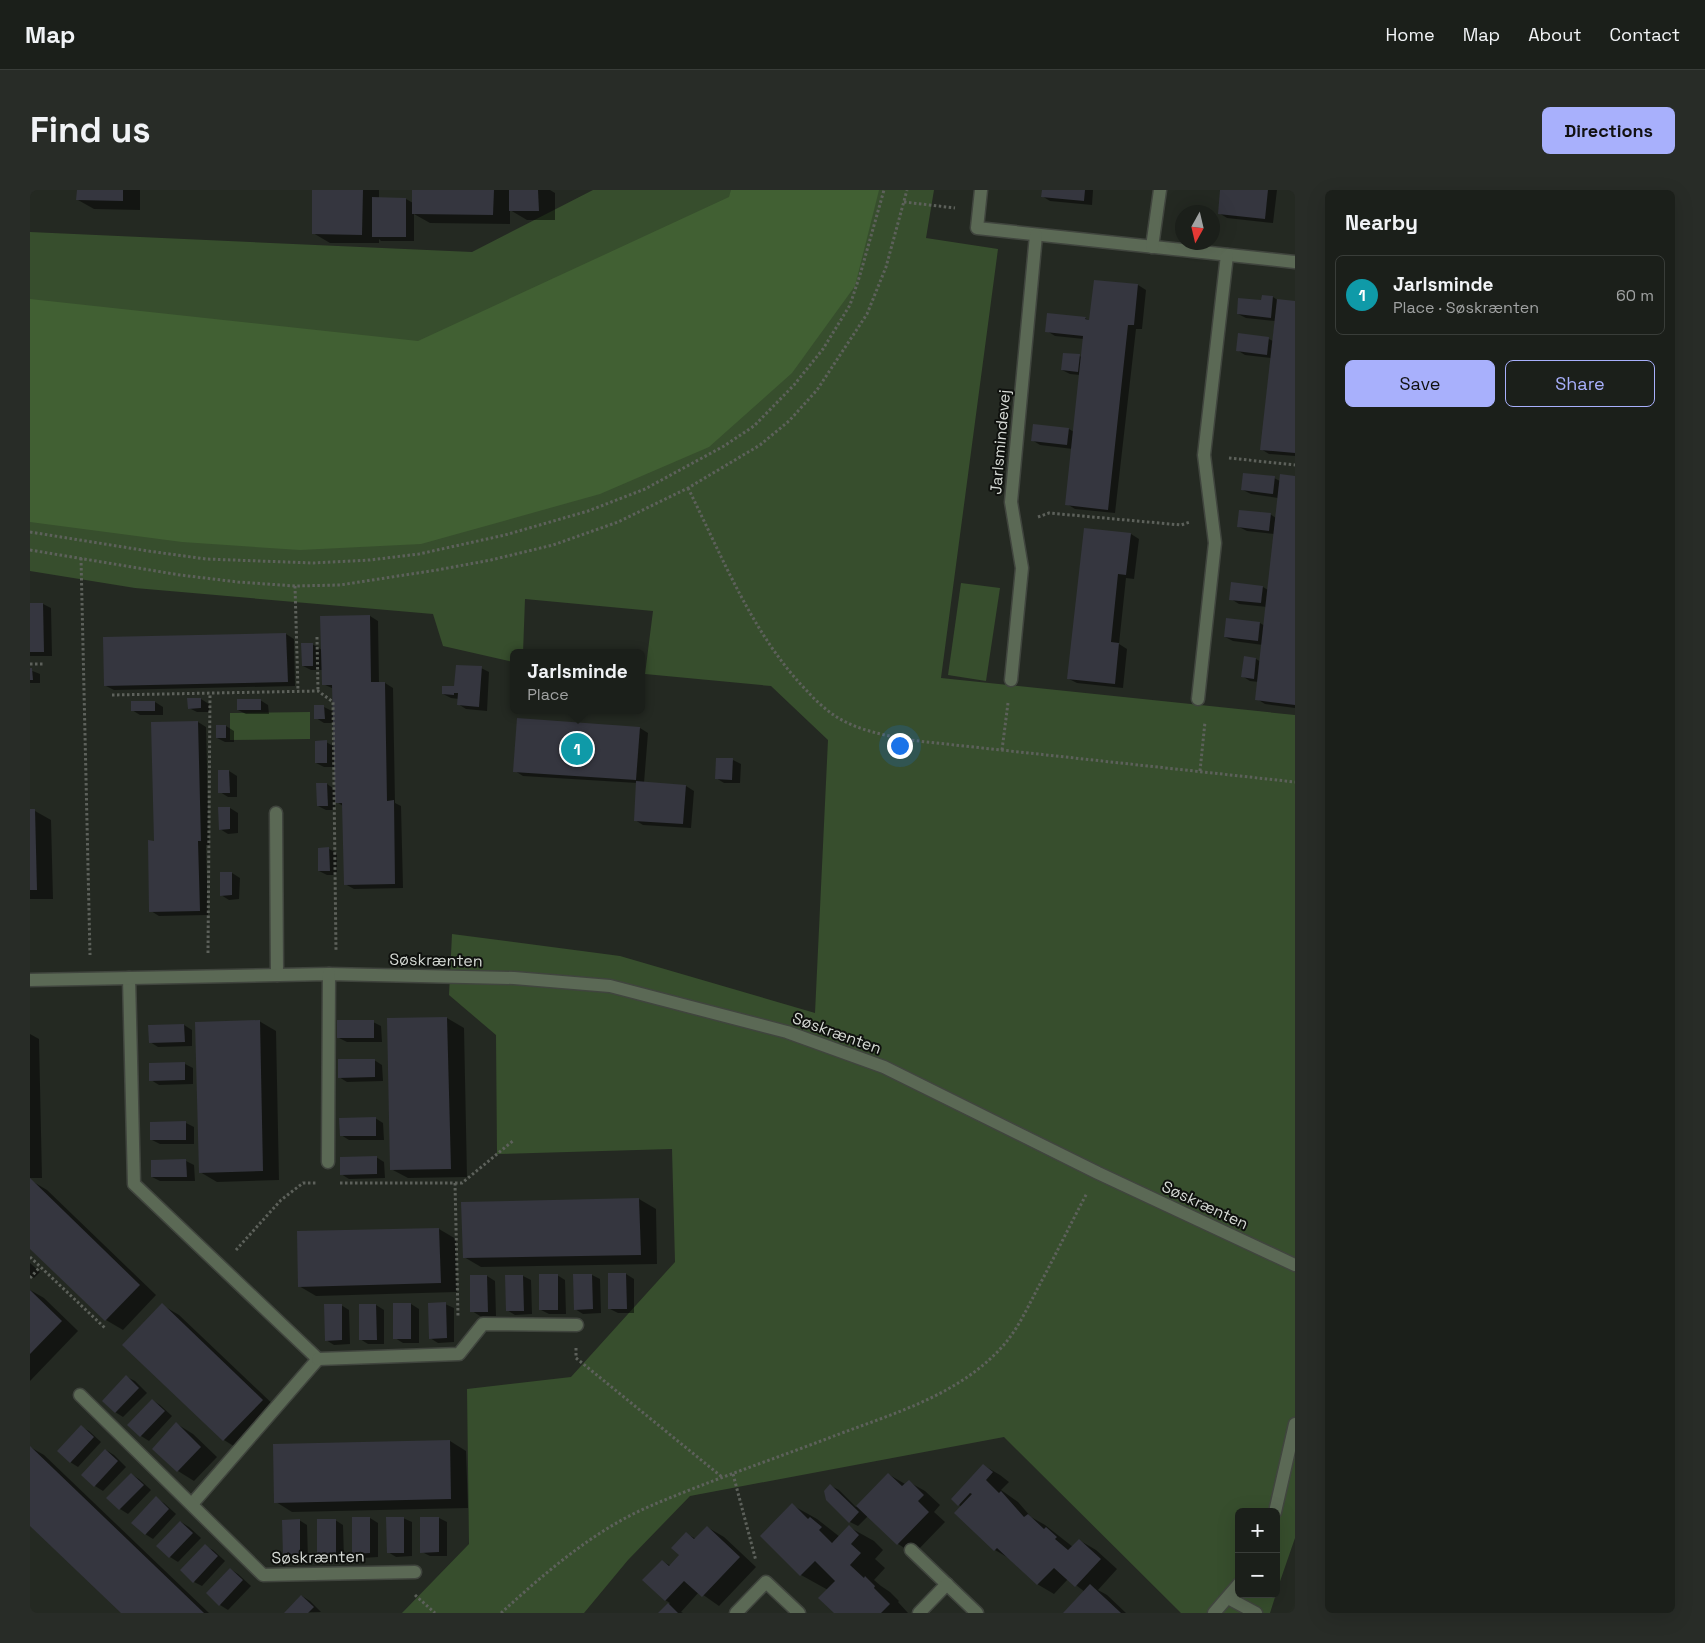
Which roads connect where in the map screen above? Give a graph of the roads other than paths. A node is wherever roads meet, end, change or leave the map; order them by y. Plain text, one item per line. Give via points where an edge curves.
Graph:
1 (981, 190) edge
2 (1160, 190) edge
3 (1036, 235) junction
4 (1152, 247) junction
5 (1227, 255) junction
6 (1295, 262) edge
7 (1011, 680) road end
8 (1198, 699) road end
9 (276, 813) dead end
10 (329, 974) junction
11 (278, 975) junction
12 (129, 978) junction
13 (30, 980) edge
14 (328, 1162) dead end
15 (1295, 1265) edge
16 (576, 1325) road end
17 (318, 1359) junction
18 (80, 1395) dead end
19 (1295, 1424) edge
20 (192, 1504) junction
21 (1276, 1508) edge
22 (912, 1550) dead end
23 (415, 1572) dead end
24 (946, 1584) junction
25 (1235, 1589) edge
26 (1228, 1598) junction
27 (736, 1613) edge
28 (799, 1613) edge
29 (919, 1613) edge
30 (977, 1613) edge
31 (1214, 1613) edge
32 (1256, 1613) edge

1 - 3 street via 977,228
2 - 4 street
3 - 4 street
3 - 7 street, Jarlsmindevej via 1011,502 1022,568
4 - 5 street
5 - 6 street
5 - 8 street via 1204,455 1215,543
9 - 11 street
10 - 11 street, Søskrænten
10 - 14 street
10 - 15 street, Søskrænten via 514,978 610,986 787,1032 884,1067 1098,1173
11 - 12 street, Søskrænten
12 - 13 street, Søskrænten
12 - 17 street via 134,1184
16 - 17 street via 483,1324 459,1354
17 - 20 street
18 - 20 street, Søskrænten
19 - 21 street
20 - 23 street, Søskrænten via 263,1575
22 - 24 street
24 - 29 street
24 - 30 street
25 - 26 street
26 - 31 street
26 - 32 street
27 - 28 street via 766,1582

